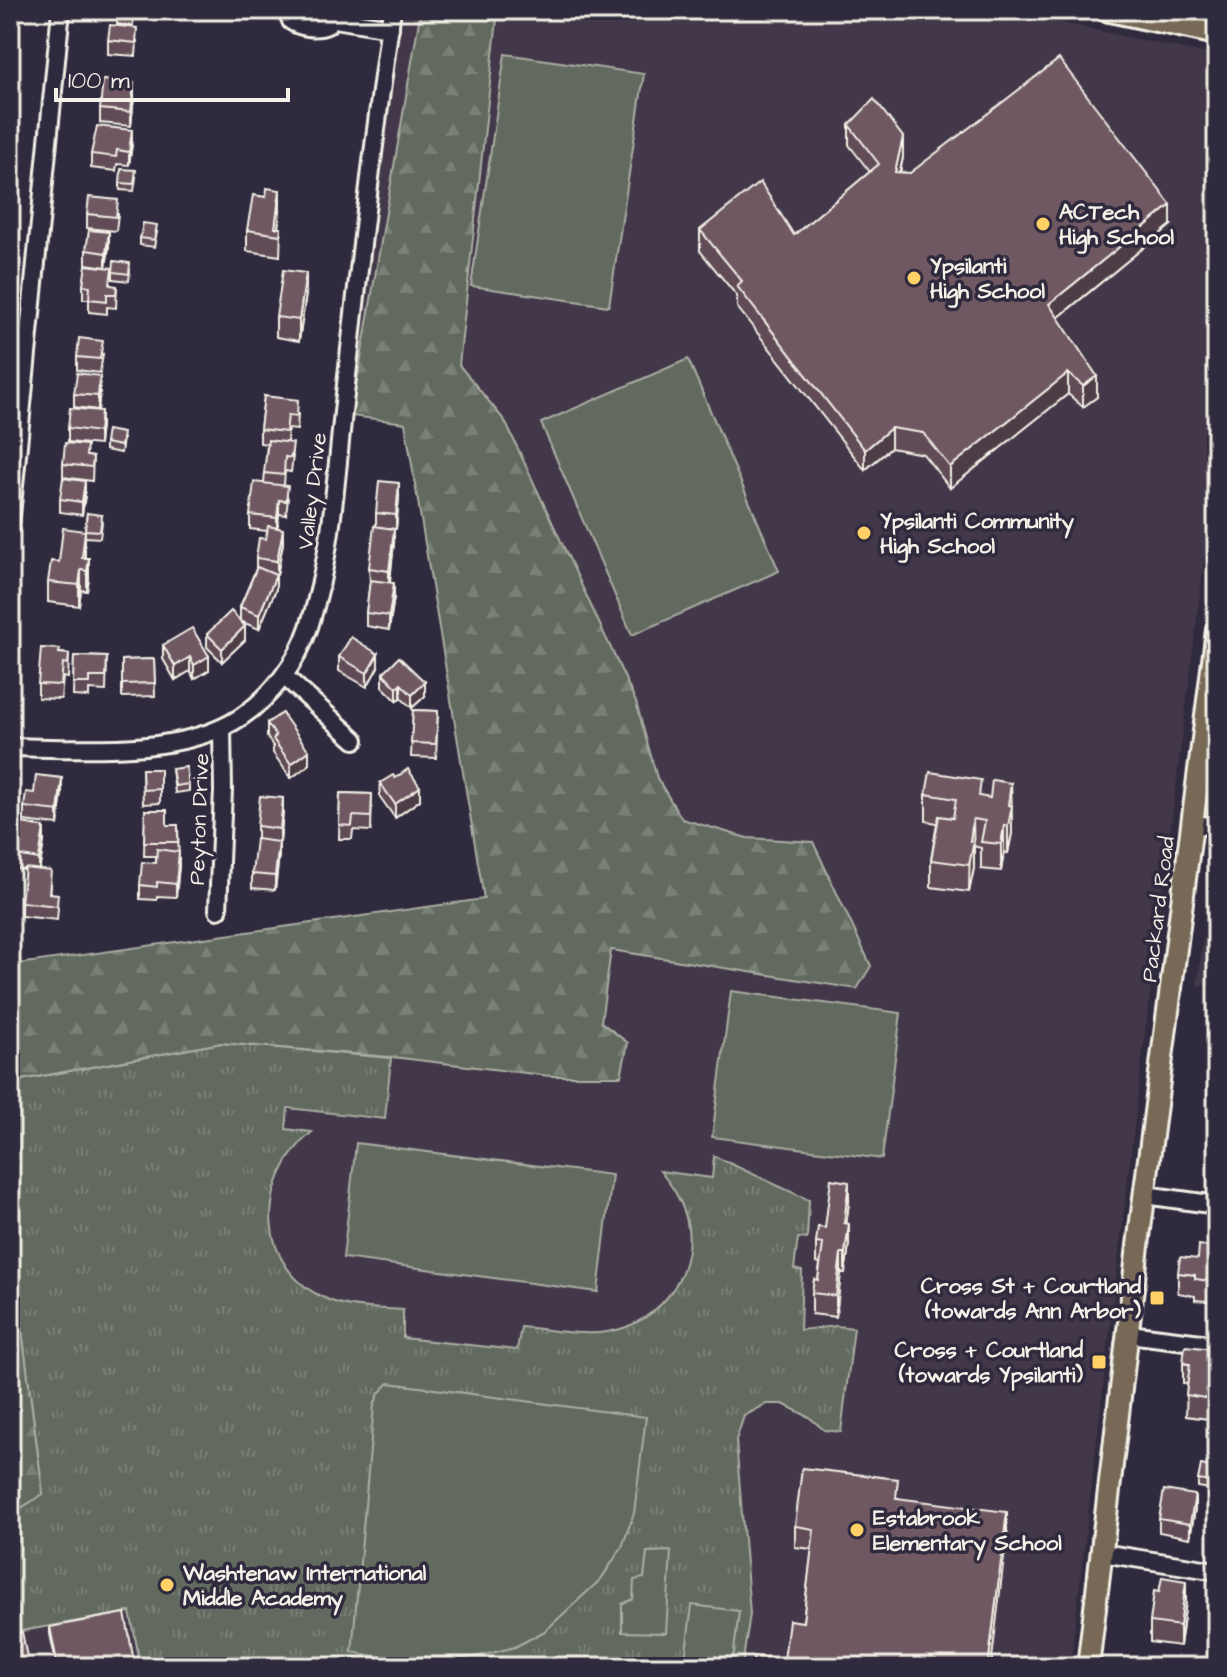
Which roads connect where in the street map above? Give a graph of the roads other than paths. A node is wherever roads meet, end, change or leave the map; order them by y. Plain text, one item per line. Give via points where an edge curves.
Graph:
1 (61, 10) edge
2 (288, 10) edge
3 (392, 10) edge
4 (1105, 10) edge
5 (329, 14) edge
6 (390, 28) junction
7 (1217, 34) edge
8 (10, 526) edge
9 (1217, 630) edge
10 (284, 676) junction
11 (222, 728) junction
12 (355, 740) dead end
13 (10, 747) edge
14 (1192, 824) junction
15 (1217, 827) edge
16 (218, 910) dead end
17 (1145, 1195) junction
18 (1217, 1205) edge
19 (1129, 1334) junction
20 (1217, 1345) edge
21 (1102, 1553) junction
22 (1217, 1571) edge
23 (1088, 1667) edge

1 - 8 street
2 - 5 street via 297,25 321,28
3 - 6 street, Valley Drive
4 - 7 main road
5 - 6 street
6 - 10 street, Valley Drive via 320,590 308,631
9 - 14 main road, Packard Road
10 - 11 street, Valley Drive via 243,716
10 - 12 street
11 - 13 street, Valley Drive via 133,748
11 - 16 street, Peyton Drive
14 - 15 street
14 - 17 main road, Packard Road
17 - 18 street
17 - 19 main road, Packard Road
19 - 20 street
19 - 21 main road, Packard Road
21 - 22 street
21 - 23 main road, Packard Road

